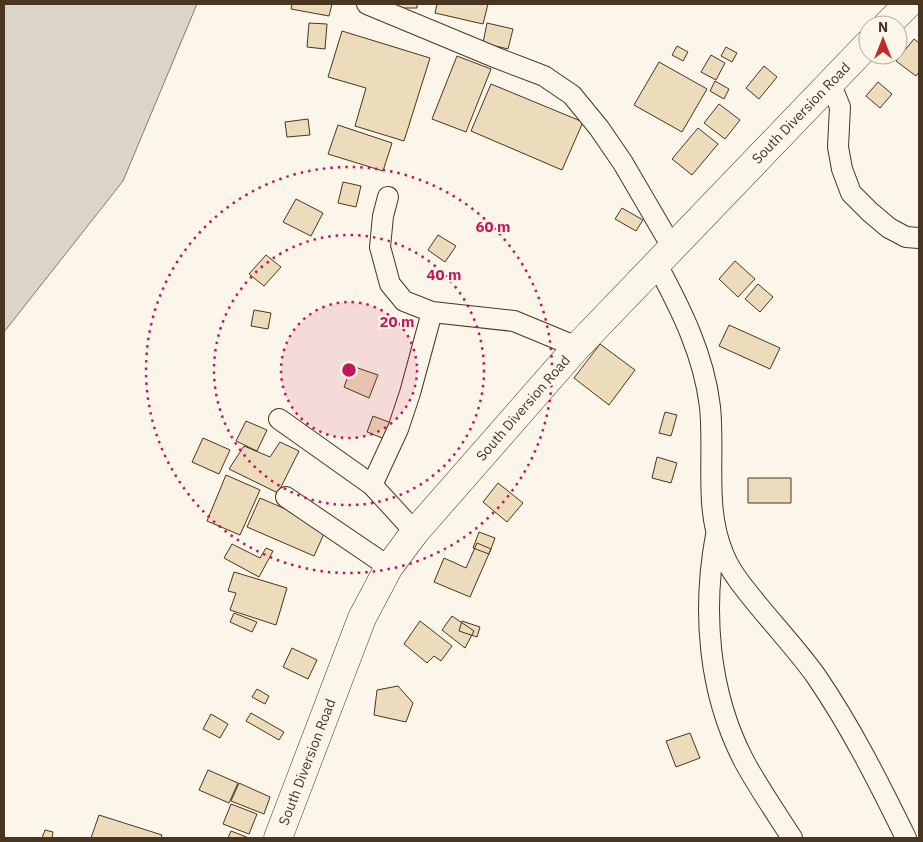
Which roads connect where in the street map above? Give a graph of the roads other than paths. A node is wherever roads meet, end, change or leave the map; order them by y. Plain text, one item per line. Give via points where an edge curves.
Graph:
1 (367, 4) edge
2 (908, 4) edge
3 (897, 15) edge
4 (858, 54) edge
5 (830, 82) junction
6 (388, 197) dead end
7 (919, 238) edge
8 (664, 255) junction
9 (432, 312) junction
10 (577, 347) junction
11 (278, 419) dead end
12 (372, 485) junction
13 (286, 497) dead end
14 (414, 532) junction
15 (716, 534) junction
16 (389, 568) junction
17 (278, 838) edge
18 (792, 838) edge
19 (906, 838) edge

1 - 8 street via 544,76 572,95 623,163
2 - 3 main road
4 - 5 main road, South Diversion Road
5 - 7 street via 840,108 838,147 851,193 889,228 906,237
5 - 8 main road, South Diversion Road
6 - 9 street via 380,247 390,284 404,301
8 - 10 main road, South Diversion Road
8 - 15 street via 677,303 697,348 706,381
9 - 10 street via 514,321
9 - 12 street via 401,420
10 - 14 main road, South Diversion Road
11 - 12 street
12 - 14 street
13 - 16 street
14 - 16 main road, South Diversion Road
15 - 18 street via 709,593 714,680 726,722 744,761
15 - 19 street via 735,576 816,676 877,778
16 - 17 main road, South Diversion Road via 362,618

